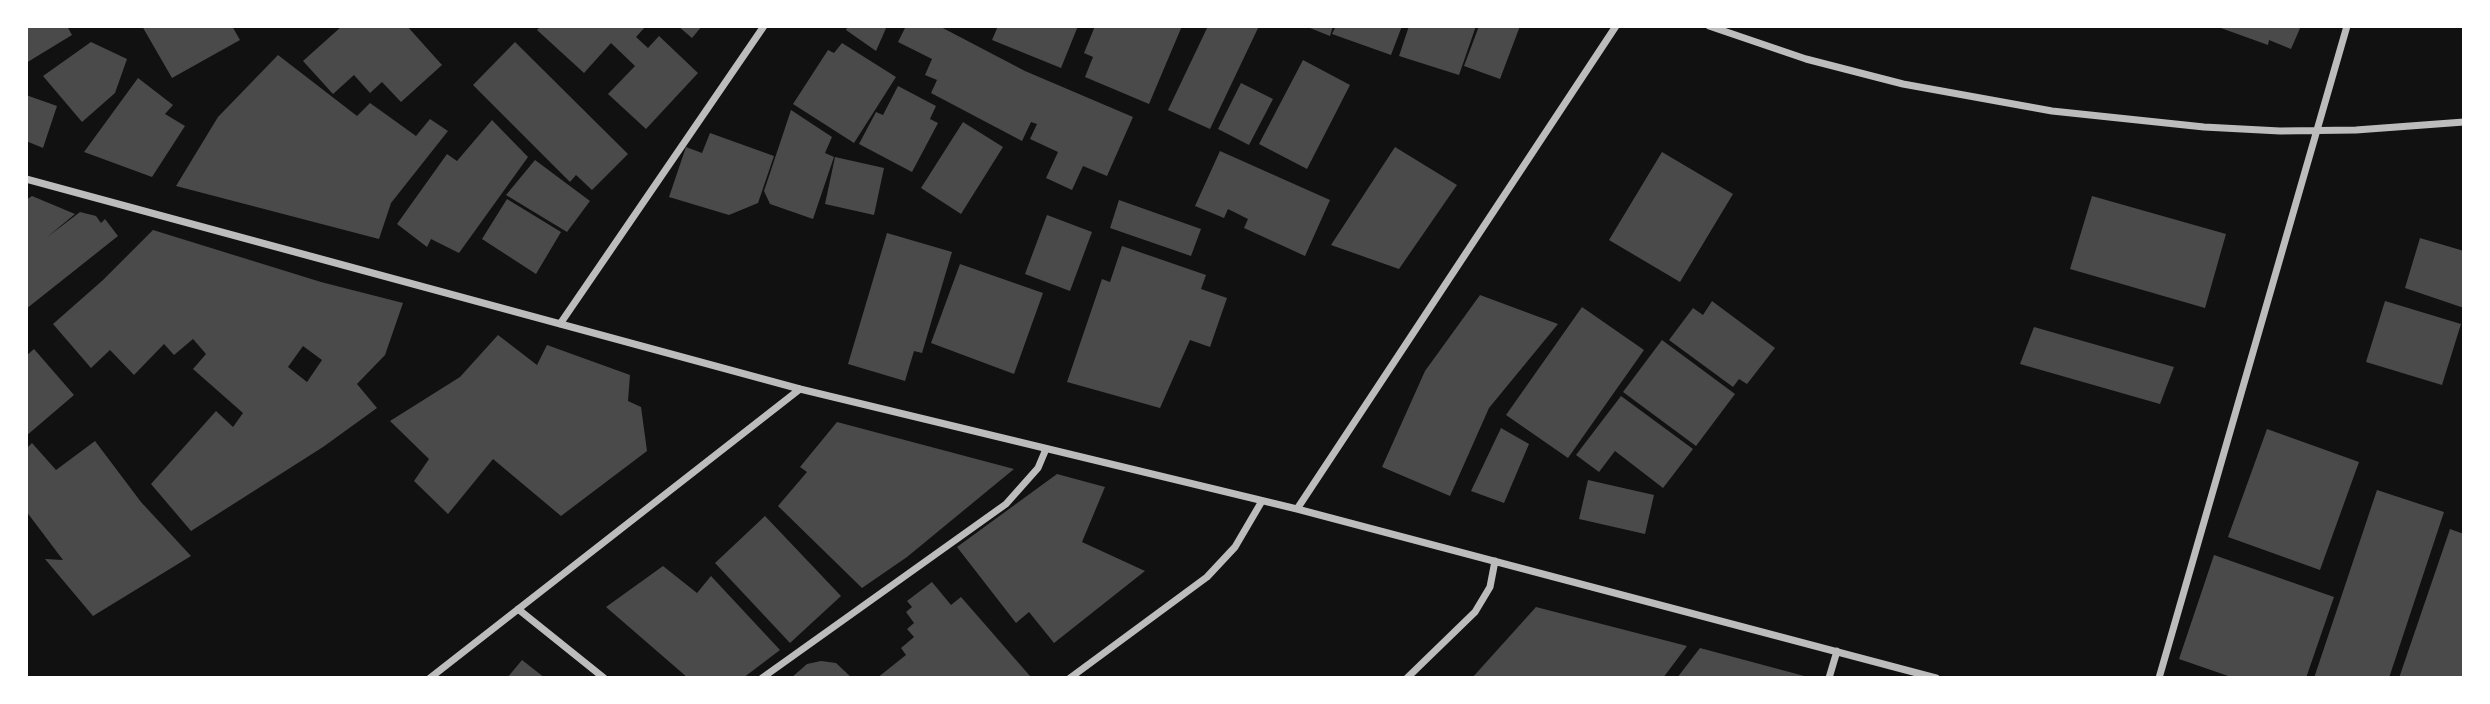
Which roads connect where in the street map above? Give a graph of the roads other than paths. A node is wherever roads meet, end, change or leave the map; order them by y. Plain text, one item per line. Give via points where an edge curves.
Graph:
1 (764, 26) edge
2 (1616, 26) edge
3 (1709, 26) edge
4 (2347, 26) edge
5 (2464, 122) edge
6 (2317, 131) junction
7 (26, 179) edge
8 (560, 324) junction
9 (800, 389) junction
10 (1046, 449) junction
11 (1262, 501) junction
12 (1297, 509) junction
13 (1495, 561) junction
14 (518, 609) junction
15 (1836, 651) junction
16 (430, 678) edge
17 (604, 678) edge
18 (762, 678) edge
19 (1070, 678) edge
20 (1407, 678) edge
21 (1829, 678) edge
22 (1936, 678) edge
23 (2159, 678) edge

1 - 8 street
2 - 12 street
3 - 6 street via 1806,59 1978,99 2204,127
4 - 6 street
5 - 6 street
6 - 23 street
7 - 8 street
8 - 9 street
9 - 10 street
9 - 14 street
10 - 11 street
10 - 18 street via 1038,468 1006,504
11 - 12 street
11 - 19 street via 1235,547 1207,577
12 - 13 street
13 - 15 street
13 - 20 street via 1490,587 1475,612
14 - 16 street
14 - 17 street
15 - 21 street
15 - 22 street

